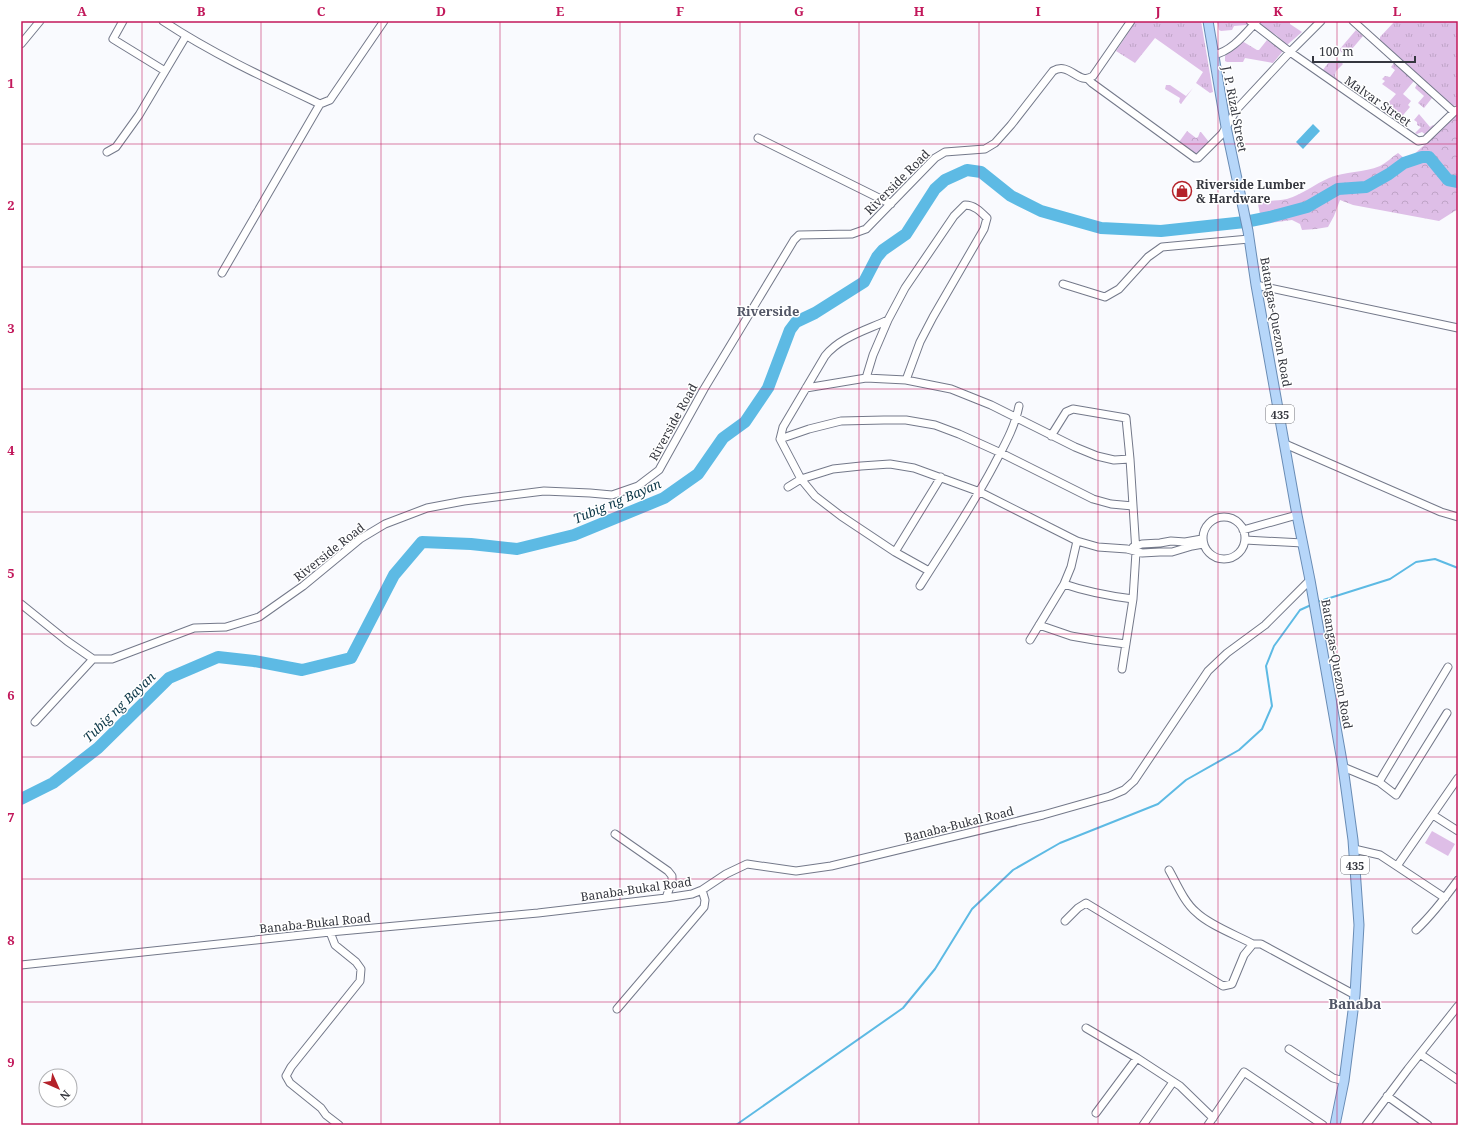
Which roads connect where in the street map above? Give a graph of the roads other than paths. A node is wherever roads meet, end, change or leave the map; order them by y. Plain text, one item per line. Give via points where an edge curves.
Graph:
1 (40, 21) edge
2 (123, 21) edge
3 (384, 21) edge
4 (1131, 21) edge
5 (1208, 21) edge
6 (1212, 21) edge
7 (1321, 21) edge
8 (1353, 21) edge
9 (167, 22) edge
10 (1253, 22) edge
11 (186, 36) junction
12 (21, 44) edge
13 (1290, 52) junction
14 (1215, 55) junction
15 (165, 71) junction
16 (1088, 79) junction
17 (320, 104) junction
18 (1456, 111) edge
19 (1227, 124) junction
20 (758, 138) dead end
21 (107, 152) dead end
22 (891, 204) junction
23 (1243, 206) joint
24 (1249, 235) junction
25 (222, 273) dead end
26 (1063, 284) dead end
27 (1256, 285) junction
28 (888, 320) junction
29 (1458, 328) edge
30 (866, 378) junction
31 (906, 380) junction
32 (806, 388) junction
33 (1019, 406) dead end
34 (1016, 419) junction
35 (1051, 436) junction
36 (780, 439) junction
37 (1285, 444) junction
38 (1001, 453) junction
39 (1130, 459) junction
40 (941, 477) junction
41 (801, 479) junction
42 (788, 487) dead end
43 (980, 492) junction
44 (1133, 506) junction
45 (1297, 515) junction
46 (1458, 517) edge
47 (1244, 530) junction
48 (1245, 540) junction
49 (1077, 541) junction
50 (1203, 542) junction
51 (1160, 543) junction
52 (1303, 544) junction
53 (1136, 549) junction
54 (895, 552) junction
55 (1160, 552) junction
56 (929, 571) junction
57 (1310, 580) junction
58 (1064, 584) junction
59 (920, 586) dead end
60 (1133, 598) junction
61 (21, 604) edge
62 (1039, 625) junction
63 (1030, 640) dead end
64 (1126, 644) junction
65 (93, 659) junction
66 (1448, 667) dead end
67 (1122, 669) dead end
68 (1447, 713) dead end
69 (35, 722) dead end
70 (1342, 767) junction
71 (1379, 782) junction
72 (1457, 783) edge
73 (1433, 815) junction
74 (1458, 831) edge
75 (615, 834) dead end
76 (1354, 849) junction
77 (1397, 866) junction
78 (1169, 870) dead end
79 (1458, 880) edge
80 (702, 890) junction
81 (666, 898) junction
82 (1445, 898) junction
83 (1065, 922) dead end
84 (1416, 930) dead end
85 (330, 932) junction
86 (1253, 944) junction
87 (22, 965) edge
88 (1355, 995) junction
89 (1458, 1006) edge
90 (617, 1009) dead end
91 (1086, 1028) dead end
92 (1289, 1049) dead end
93 (1420, 1054) junction
94 (1138, 1058) junction
95 (1458, 1080) edge
96 (1344, 1081) junction
97 (1173, 1082) junction
98 (1387, 1096) junction
99 (1096, 1113) dead end
100 (1213, 1118) junction
101 (339, 1125) edge
102 (1143, 1125) edge
103 (1208, 1125) edge
104 (1323, 1125) edge
105 (1335, 1125) edge
106 (1366, 1125) edge
107 (1428, 1125) edge

1 - 12 street
2 - 15 street via 113,39
3 - 17 street via 330,100
4 - 16 street via 1095,74
5 - 14 main road, J. P. Rizal Street / 435
6 - 14 main road, J. P. Rizal Street / 435
7 - 13 street, Riverside Road
8 - 18 street
9 - 11 street
10 - 13 street, Malvar Street
10 - 14 street via 1231,46
11 - 15 street
11 - 17 street
13 - 18 street, Malvar Street via 1418,141 1425,140
13 - 19 street, Riverside Road via 1237,109
14 - 19 main road, J. P. Rizal Street / 435
15 - 21 street via 139,115 116,147
16 - 19 street, Riverside Road via 1195,158 1202,157 1222,134
16 - 22 street, Riverside Road via 1064,68 1053,71 995,143 982,149 945,152 935,158
17 - 25 street
19 - 23 main road, J. P. Rizal Street / 435
20 - 22 street
22 - 65 street, Riverside Road via 860,232 799,235 794,240 704,389 659,470 638,486 612,495 544,491 427,508 385,524 360,539 303,586 259,617 226,627 194,628 112,659
23 - 24 main road, Batangas-Quezon Road / 435
24 - 26 street via 1162,247 1106,297
24 - 27 main road, Batangas-Quezon Road / 435
27 - 29 street
27 - 37 main road, Batangas-Quezon Road / 435
28 - 30 street
28 - 31 street via 905,288 954,216 965,205 971,205 980,211 987,218 984,229 920,342
28 - 32 street via 831,348
30 - 31 street
30 - 32 street
31 - 34 street via 951,389 991,405
32 - 36 street via 783,427
33 - 34 street
34 - 35 street
34 - 38 street
35 - 39 street via 1097,456 1114,460
35 - 39 street via 1066,412 1073,409 1126,418
36 - 38 street via 841,421 906,420 935,425
36 - 41 street
37 - 45 main road, Batangas-Quezon Road / 435
37 - 46 street via 1441,512
38 - 43 street
38 - 44 street via 1093,499
39 - 44 street
40 - 41 street via 914,468 890,464 833,469
40 - 43 street
40 - 54 street
41 - 42 street
41 - 54 street via 815,496
43 - 49 street
43 - 56 street
44 - 53 street
45 - 47 street
45 - 52 main road, Batangas-Quezon Road / 435
47 - 48 street
47 - 50 street via 1240,524 1228,517 1214,519 1205,529
48 - 50 street via 1244,546 1236,555 1225,560 1208,553
48 - 52 street
49 - 53 street via 1098,547
49 - 58 street
50 - 51 street via 1171,540
50 - 55 street via 1172,552
51 - 53 street via 1145,544
51 - 55 street
52 - 57 main road, Batangas-Quezon Road / 435
53 - 55 street via 1146,553
53 - 60 street
54 - 56 street
56 - 59 street
57 - 70 main road, Batangas-Quezon Road / 435
57 - 80 street, Banaba-Bukal Road via 1265,625 1227,653 1208,671 1134,781 1124,790 1043,815 830,866 796,871 747,864
58 - 60 street via 1108,596
58 - 62 street
60 - 64 street
61 - 65 street
62 - 63 street
62 - 64 street via 1071,636
64 - 67 street
65 - 69 street
66 - 71 street
68 - 71 street via 1396,795
70 - 71 street
70 - 76 main road, Batangas-Quezon Road / 435
72 - 73 street
73 - 74 street
73 - 77 street
75 - 81 street via 672,876
76 - 77 street via 1380,855
76 - 88 main road, Batangas-Quezon Road / 435 via 1359,925
77 - 82 street
78 - 86 street via 1196,912 1206,920
79 - 82 street
80 - 81 street, Banaba-Bukal Road
80 - 90 street via 704,907
81 - 85 street, Banaba-Bukal Road via 538,913
82 - 84 street
83 - 86 street via 1086,903 1222,986 1232,984 1244,956
85 - 87 street, Banaba-Bukal Road
85 - 101 street via 334,945 356,962 361,970 360,981 286,1076 290,1083
86 - 88 street via 1261,944
88 - 96 main road, Batangas-Quezon Road / 435
89 - 93 street
91 - 94 street
92 - 96 street via 1333,1078
93 - 95 street
93 - 98 street
94 - 97 street
94 - 99 street
96 - 105 main road, Batangas-Quezon Road / 435
97 - 100 street
97 - 102 street
98 - 106 street
98 - 107 street
100 - 103 street
100 - 104 street via 1244,1072

